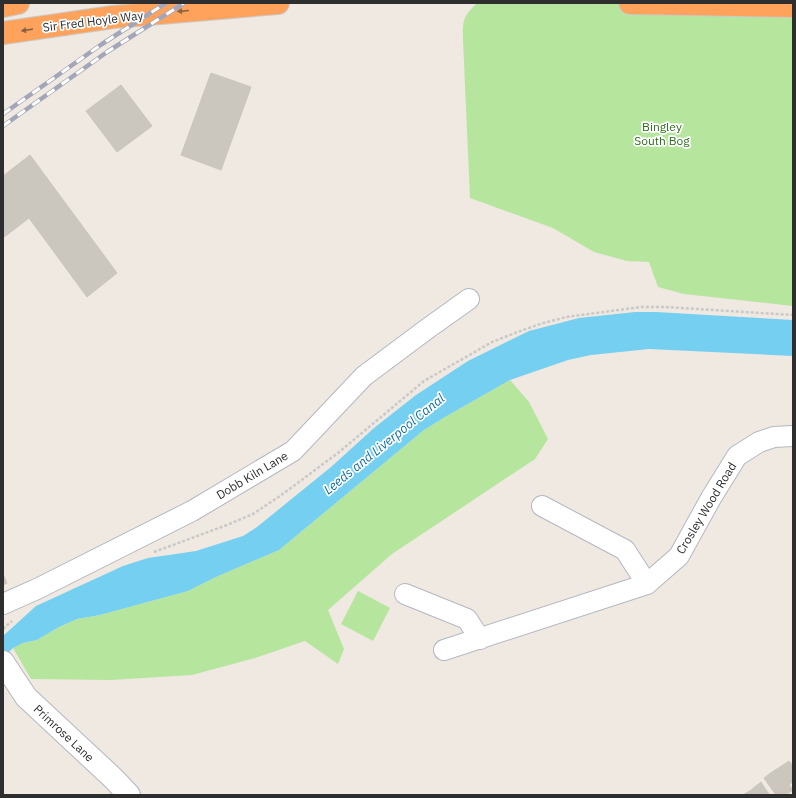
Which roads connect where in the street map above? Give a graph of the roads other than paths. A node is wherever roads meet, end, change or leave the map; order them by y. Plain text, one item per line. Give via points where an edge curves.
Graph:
1 (18, 3) edge
2 (278, 3) edge
3 (630, 3) edge
4 (669, 4) edge
5 (3, 6) edge
6 (793, 6) edge
7 (3, 33) edge
8 (469, 299) dead end
9 (793, 436) edge
10 (542, 506) dead end
11 (647, 584) junction
12 (405, 594) dead end
13 (8, 612) edge
14 (480, 639) junction
15 (444, 650) dead end
16 (4, 664) edge
17 (129, 795) edge

1 - 5 highway
2 -> 7 highway, Sir Fred Hoyle Way via 113,17
3 - 4 highway
4 - 6 highway
8 - 13 street, Dobb Kiln Lane via 364,376 293,451 192,511 37,588
9 - 11 street, Crosley Wood Road via 774,437 759,442 737,456 679,556
10 - 11 street via 625,550
11 - 14 street, Crosley Wood Road
12 - 14 street via 467,619
14 - 15 street, Crosley Wood Road
16 - 17 street, Primrose Lane via 26,697

